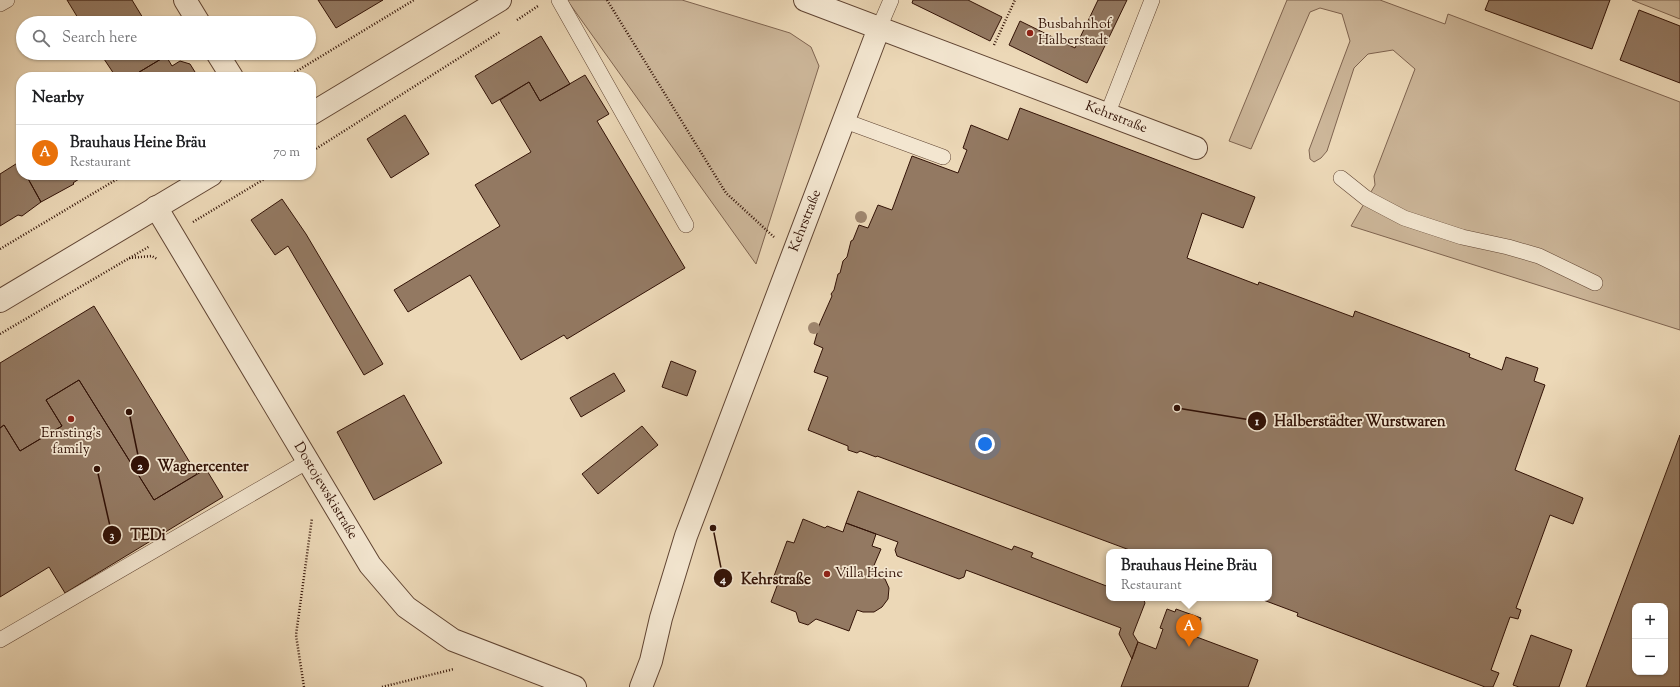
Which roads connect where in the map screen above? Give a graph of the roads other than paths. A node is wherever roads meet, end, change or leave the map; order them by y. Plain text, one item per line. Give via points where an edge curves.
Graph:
1 (7, 0) edge
2 (185, 0) edge
3 (500, 0) edge
4 (558, 0) edge
5 (805, 0) edge
6 (891, 0) edge
7 (1152, 0) edge
8 (0, 4) edge
9 (195, 16) edge
10 (879, 28) junction
11 (221, 60) edge
12 (229, 72) edge
13 (316, 111) edge
14 (1107, 115) junction
15 (845, 121) junction
16 (1196, 148) dead end
17 (944, 157) dead end
18 (1341, 178) dead end
19 (202, 180) edge
20 (156, 207) junction
21 (686, 225) dead end
22 (1595, 283) dead end
23 (0, 301) edge
24 (308, 461) junction
25 (0, 640) edge
26 (575, 687) edge
27 (641, 687) edge

1 - 8 lane
2 - 9 street
3 - 13 street
4 - 21 lane
5 - 10 street, Kehrstraße
6 - 10 lane
7 - 14 lane
10 - 14 street, Kehrstraße
10 - 15 street, Kehrstraße
11 - 12 street
14 - 16 street, Kehrstraße
15 - 17 lane
15 - 27 street, Kehrstraße via 686,536 651,661
18 - 22 lane via 1366,198 1404,218 1462,237 1539,256
19 - 20 street
20 - 23 street
20 - 24 street, Dostojewskistraße
24 - 25 lane
24 - 26 street, Dostojewskistraße via 370,565 406,607 453,640

